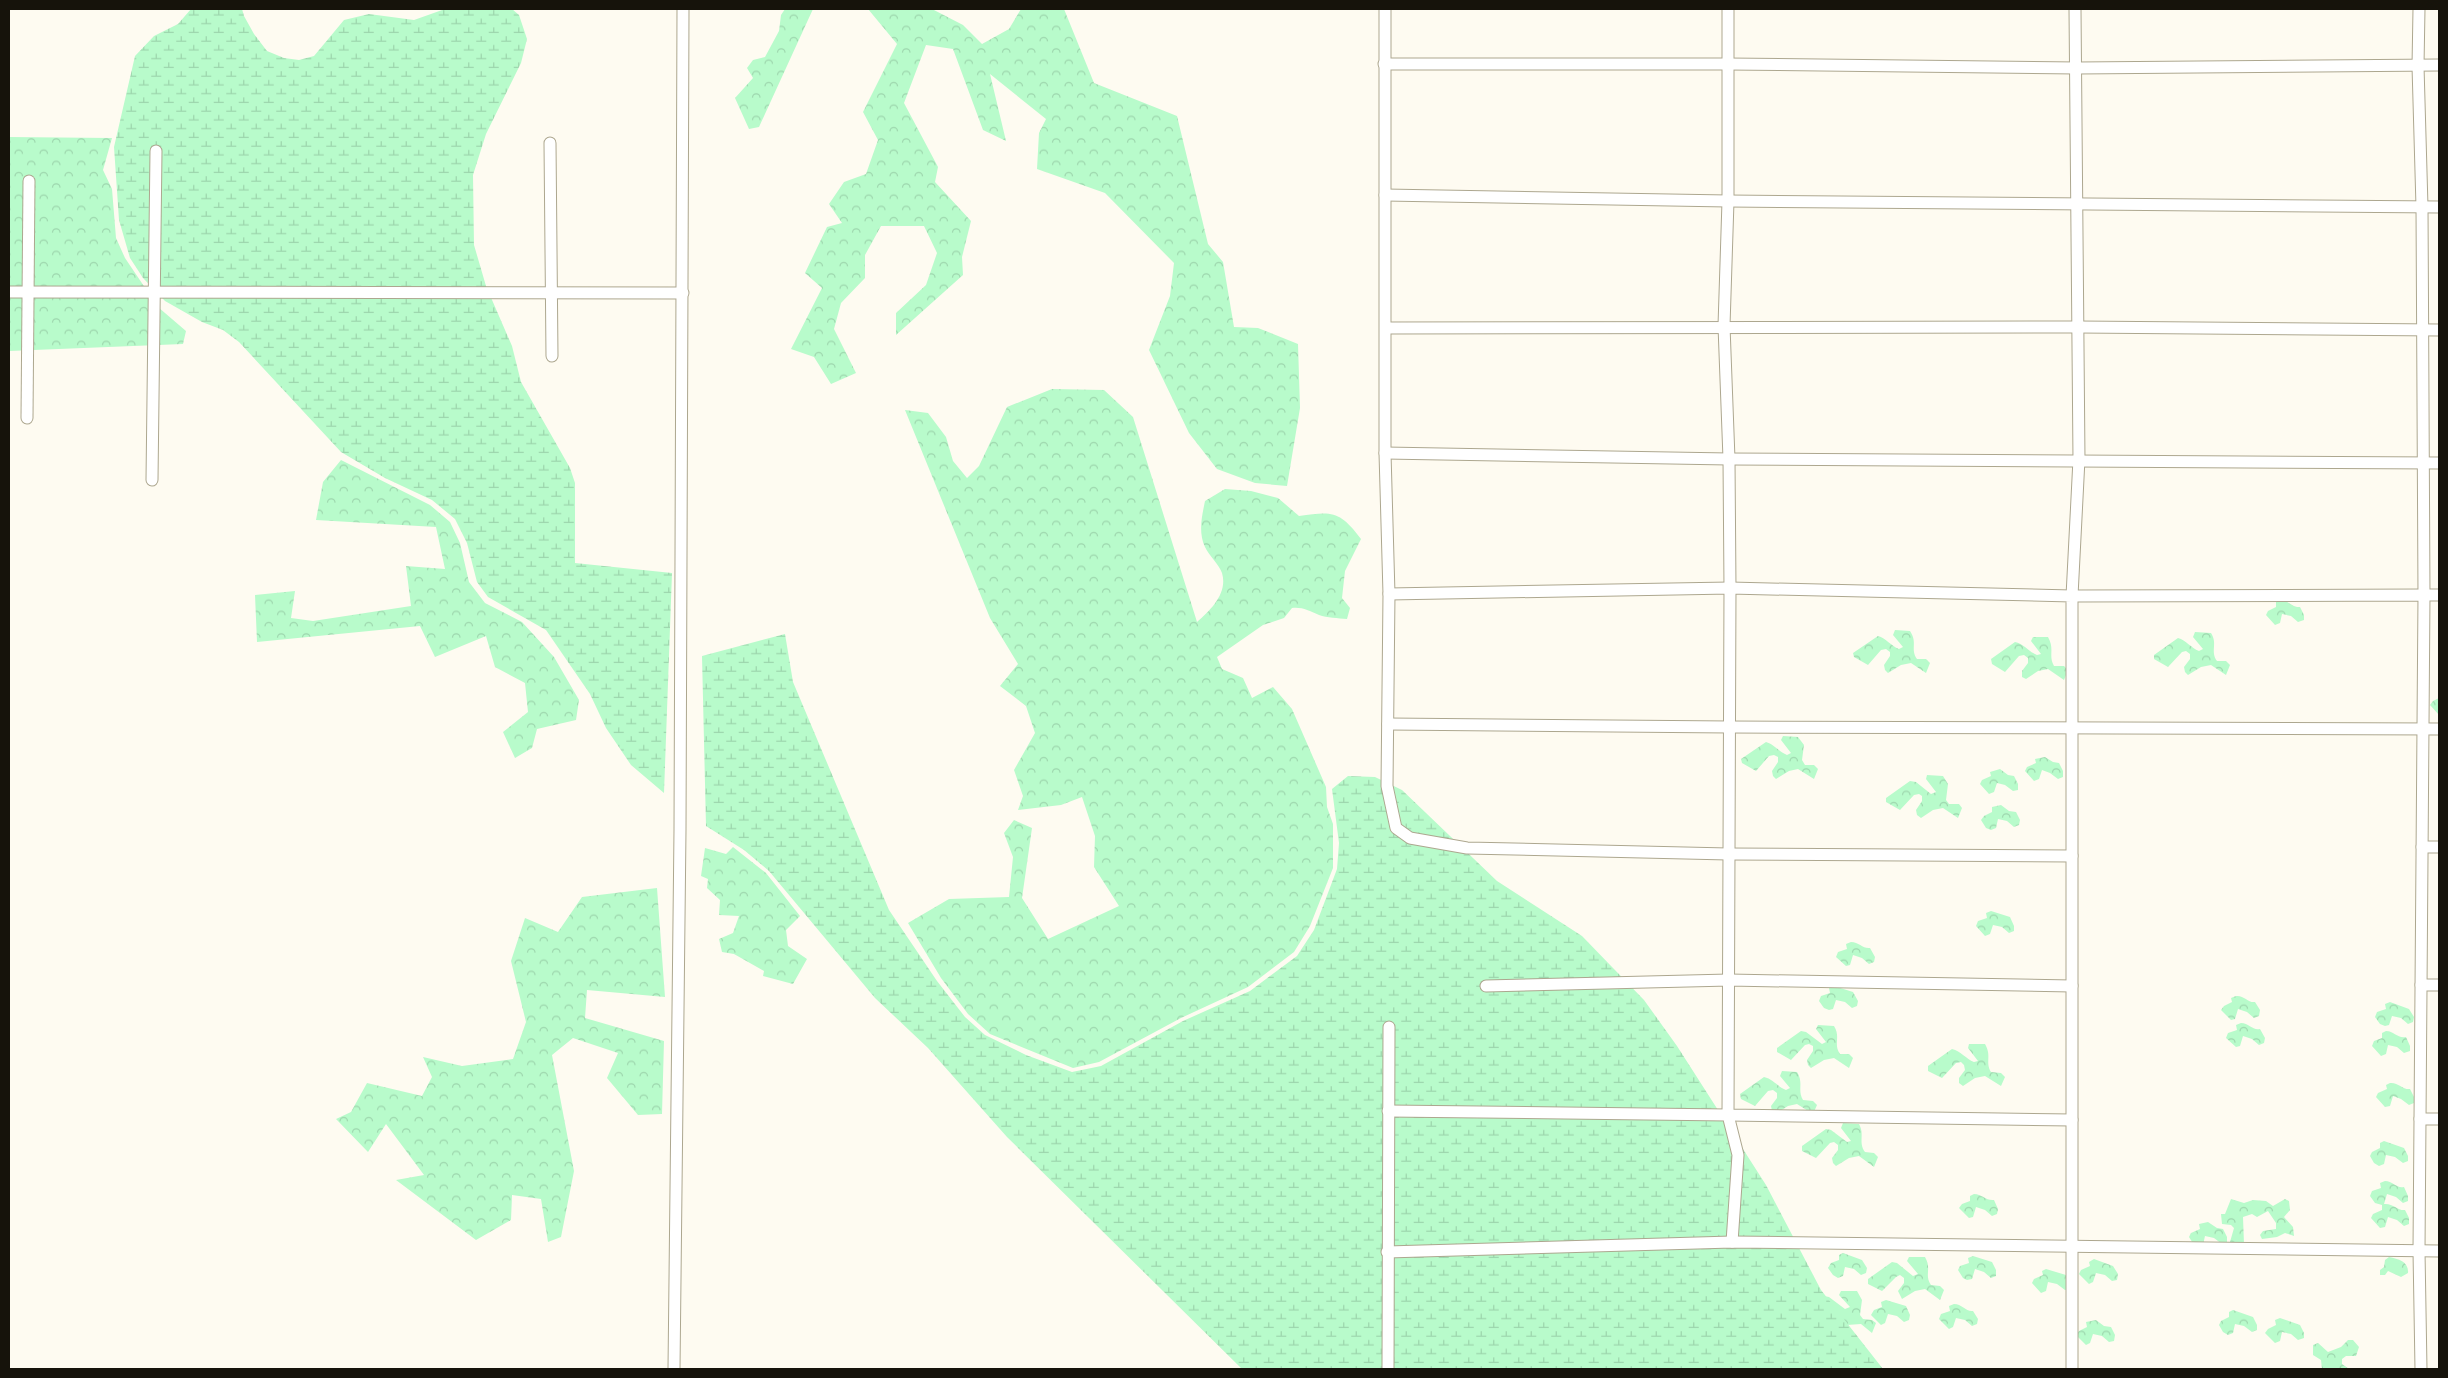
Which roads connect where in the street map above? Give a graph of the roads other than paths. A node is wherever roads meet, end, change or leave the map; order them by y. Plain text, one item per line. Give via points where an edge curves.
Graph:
1 (683, 9) edge
2 (1385, 9) edge
3 (1728, 9) edge
4 (2075, 9) edge
5 (2419, 9) edge
6 (1384, 64) junction
7 (1727, 64) junction
8 (2439, 65) edge
9 (2418, 66) junction
10 (2077, 68) junction
11 (550, 143) dead end
12 (156, 151) dead end
13 (28, 180) dead end
14 (1385, 195) junction
15 (1728, 201) junction
16 (2078, 203) junction
17 (2422, 207) junction
18 (2439, 207) edge
19 (9, 292) edge
20 (28, 292) junction
21 (154, 292) junction
22 (551, 293) junction
23 (683, 294) junction
24 (1724, 326) junction
25 (2078, 327) junction
26 (1386, 328) junction
27 (2423, 330) junction
28 (2439, 330) edge
29 (552, 356) dead end
30 (27, 418) dead end
31 (1386, 453) junction
32 (1729, 459) junction
33 (2079, 459) junction
34 (2423, 462) junction
35 (2439, 462) edge
36 (152, 480) dead end
37 (1730, 588) junction
38 (1389, 594) junction
39 (2424, 595) junction
40 (2439, 595) edge
41 (2072, 596) junction
42 (1388, 724) junction
43 (1730, 727) junction
44 (2072, 728) junction
45 (2423, 728) junction
46 (2439, 728) edge
47 (2422, 847) junction
48 (2439, 847) edge
49 (1728, 854) junction
50 (2072, 856) junction
51 (1729, 980) junction
52 (2421, 985) junction
53 (2439, 985) edge
54 (1486, 986) dead end
55 (2072, 986) junction
56 (1389, 1027) dead end
57 (1388, 1111) junction
58 (1728, 1115) junction
59 (2420, 1119) junction
60 (2439, 1119) edge
61 (2072, 1120) junction
62 (1732, 1242) junction
63 (2072, 1248) junction
64 (2419, 1251) junction
65 (2439, 1251) edge
66 (1386, 1252) junction
67 (674, 1369) edge
68 (1388, 1369) edge
69 (2072, 1369) edge
70 (2421, 1369) edge

1 - 23 street
2 - 6 street
3 - 7 street
4 - 10 street
5 - 9 street
6 - 7 street
6 - 14 street
7 - 10 street
7 - 15 street
8 - 9 street
9 - 10 street
9 - 17 street
10 - 16 street
11 - 22 street
12 - 21 street
13 - 20 street
14 - 15 street
14 - 26 street
15 - 16 street
15 - 24 street
16 - 17 street
16 - 25 street
17 - 18 street
17 - 27 street
19 - 20 street
20 - 21 street
20 - 30 street
21 - 22 street
21 - 36 street
22 - 23 street
22 - 29 street
23 - 67 street
24 - 25 street
24 - 26 street
24 - 32 street
25 - 27 street
25 - 33 street
26 - 31 street
27 - 28 street
27 - 34 street
31 - 32 street
31 - 38 street
32 - 33 street
32 - 37 street
33 - 34 street
33 - 41 street
34 - 35 street
34 - 39 street
37 - 38 street
37 - 41 street
37 - 43 street
38 - 42 street
39 - 40 street
39 - 41 street
39 - 45 street
41 - 44 street
42 - 43 street
42 - 49 street via 1386,786 1396,828 1410,838 1467,848
43 - 44 street
43 - 49 street
44 - 45 street
44 - 50 street
45 - 46 street
45 - 47 street
47 - 48 street
47 - 52 street
49 - 50 street
49 - 51 street
50 - 55 street
51 - 54 street
51 - 55 street
51 - 58 street
52 - 53 street
52 - 59 street
55 - 61 street
56 - 57 street
57 - 58 street
57 - 66 street
58 - 61 street
58 - 62 street via 1738,1155
59 - 60 street
59 - 64 street
61 - 63 street
62 - 63 street
62 - 66 street
63 - 64 street
63 - 69 street
64 - 65 street
64 - 70 street
66 - 68 street

